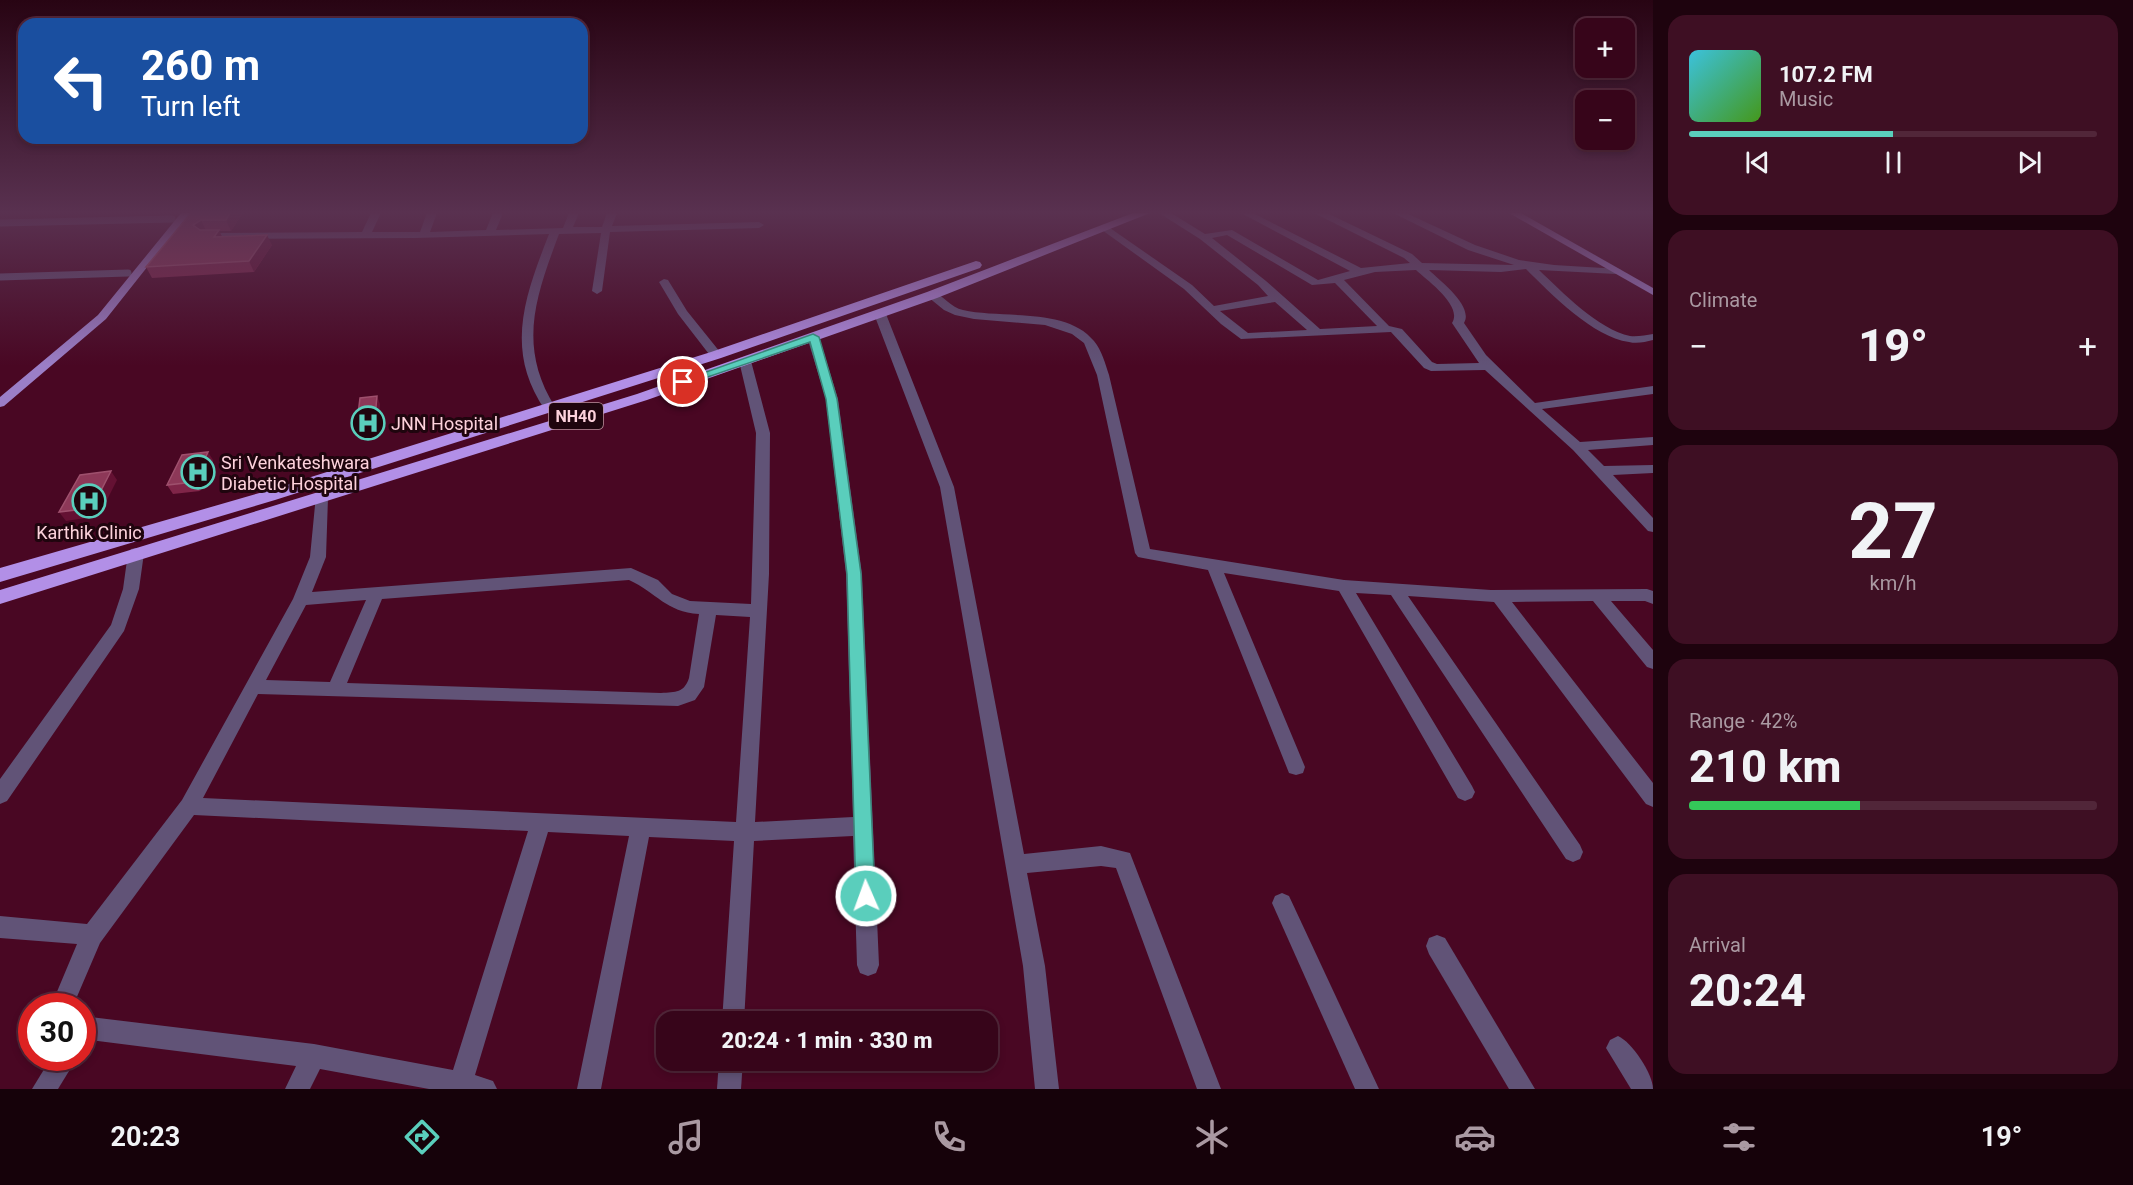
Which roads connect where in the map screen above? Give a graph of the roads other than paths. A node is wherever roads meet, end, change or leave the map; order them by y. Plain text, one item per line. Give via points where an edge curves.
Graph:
1 (135, 264) edge
2 (145, 264) edge
3 (546, 264) edge
4 (601, 264) edge
5 (981, 264) edge
6 (1016, 264) edge
7 (1156, 264) edge
8 (1238, 264) edge
9 (1283, 264) edge
10 (1345, 264) edge
11 (1416, 264) edge
12 (1524, 264) edge
13 (1603, 264) edge
14 (1528, 265) junction
15 (1421, 267) junction
16 (1359, 271) junction
17 (1616, 271) junction
18 (128, 273) junction
19 (0, 277) edge
20 (1337, 279) junction
21 (664, 282) dead end
22 (597, 291) dead end
23 (1653, 292) edge
24 (932, 295) junction
25 (1276, 298) junction
26 (1213, 309) junction
27 (880, 314) junction
28 (1386, 329) junction
29 (1316, 332) junction
30 (813, 337) junction
31 (1653, 338) edge
32 (716, 355) junction
33 (745, 361) junction
34 (1490, 366) junction
35 (1653, 390) edge
36 (0, 392) edge
37 (0, 403) edge
38 (1533, 407) junction
39 (543, 409) junction
40 (546, 425) junction
41 (1653, 441) edge
42 (1576, 447) junction
43 (1653, 469) edge
44 (1600, 471) junction
45 (306, 485) junction
46 (314, 500) junction
47 (1653, 527) edge
48 (136, 553) junction
49 (1214, 566) junction
50 (0, 575) edge
51 (1344, 586) junction
52 (1395, 589) junction
53 (376, 594) junction
54 (1597, 595) junction
55 (1498, 596) junction
56 (0, 597) edge
57 (1653, 598) edge
58 (301, 599) junction
59 (708, 610) junction
60 (759, 611) junction
61 (1653, 662) edge
62 (253, 687) junction
63 (336, 689) junction
64 (1296, 767) dead end
65 (1465, 792) dead end
66 (0, 795) edge
67 (1653, 798) edge
68 (189, 806) junction
69 (541, 822) junction
70 (641, 826) junction
71 (863, 826) junction
72 (746, 832) junction
73 (1573, 852) dead end
74 (1015, 865) junction
75 (1282, 903) dead end
76 (0, 927) edge
77 (92, 934) junction
78 (1437, 946) dead end
79 (868, 965) dead end
80 (67, 993) edge
81 (735, 1011) edge
82 (96, 1029) edge
83 (1618, 1048) dead end
84 (314, 1056) junction
85 (56, 1071) edge
86 (730, 1071) edge
87 (461, 1083) junction
88 (44, 1089) edge
89 (297, 1089) edge
90 (485, 1089) edge
91 (589, 1089) edge
92 (729, 1089) edge
93 (1047, 1089) edge
94 (1209, 1089) edge
95 (1367, 1089) edge
96 (1523, 1089) edge
97 (1645, 1089) edge

1 - 18 main road
2 - 37 main road via 102,318
3 - 39 street via 534,292 528,329 529,359
4 - 22 street
5 - 32 highway, NH40
6 - 24 highway, NH40
7 - 26 street
8 - 25 street
9 - 20 street via 1316,283
10 - 16 street
11 - 15 street
12 - 14 street
13 - 17 main road
14 - 15 street via 1503,269
14 - 17 street
14 - 31 street via 1565,299 1613,333 1633,340
15 - 16 street
15 - 34 street via 1460,310 1458,323
16 - 20 street
17 - 23 main road
18 - 19 lane
18 - 36 main road via 90,318
20 - 28 street
21 - 32 street
24 - 27 highway, NH40
24 - 49 street via 957,313 1063,326 1087,340 1103,375 1143,553
25 - 26 street
25 - 29 street
26 - 29 street via 1245,337
27 - 30 highway, NH40
27 - 74 street via 947,487
28 - 29 street
28 - 34 street via 1398,331 1435,368
30 - 33 highway, NH40
30 - 71 street via 832,399 854,574
32 - 39 highway, NH40
33 - 40 highway, NH40
33 - 60 street via 763,433
34 - 38 street
35 - 38 street
38 - 42 street
39 - 40 highway
39 - 45 highway, NH40
40 - 46 highway, NH40
41 - 42 street
42 - 44 street
43 - 44 street
44 - 47 street
45 - 46 highway
45 - 50 highway, NH40
46 - 48 highway, NH40
46 - 58 street via 318,557
48 - 56 highway, NH40
48 - 66 street via 131,589 118,627
49 - 51 street
49 - 64 street
51 - 52 street
51 - 65 street
52 - 55 street
52 - 73 street
53 - 58 street
53 - 59 street via 631,574 652,584 666,598 690,608
53 - 63 street
54 - 55 street
54 - 57 street
54 - 61 street
55 - 67 street
58 - 62 street
59 - 60 street
59 - 63 street via 698,678 693,692 683,698
60 - 72 street
62 - 63 street
62 - 68 street
68 - 69 street
68 - 77 street
69 - 70 street
69 - 87 street
70 - 72 street
70 - 91 street
71 - 72 street
71 - 79 street
72 - 81 street
74 - 93 street via 1034,966
74 - 94 street via 1101,856 1123,860
75 - 95 street
76 - 77 street
77 - 80 street
78 - 96 street
82 - 84 street
83 - 97 street
84 - 87 street
84 - 89 street
85 - 88 street
86 - 92 street
87 - 90 street

